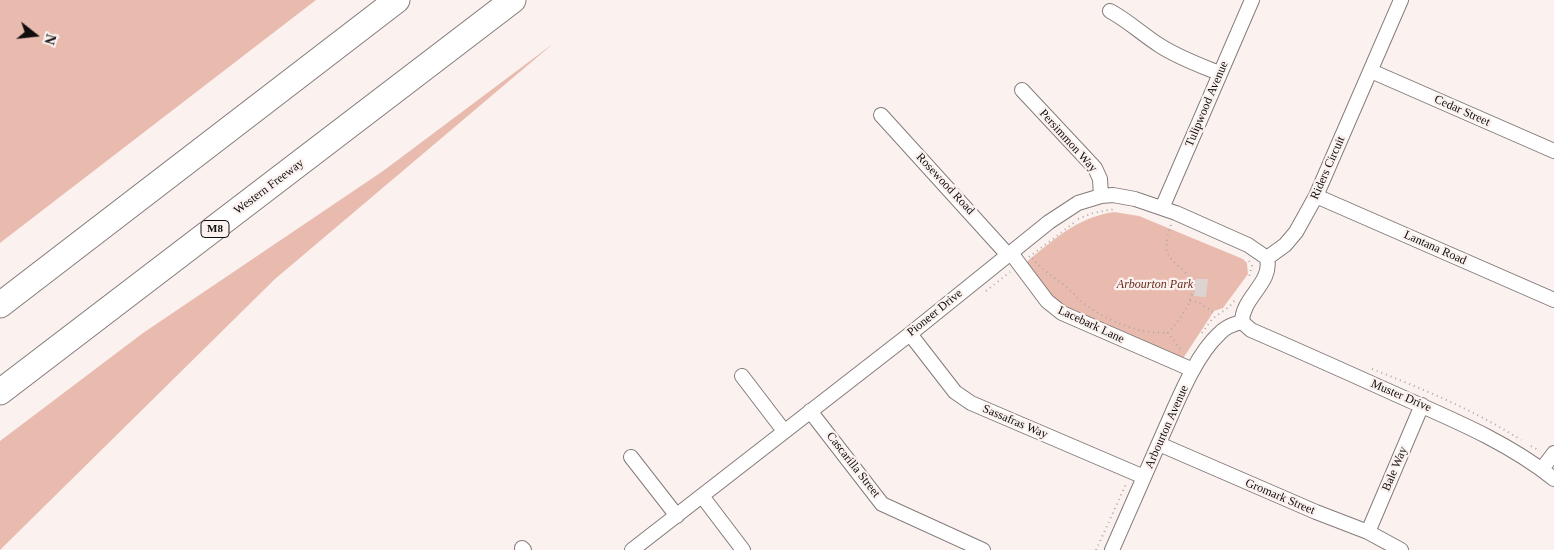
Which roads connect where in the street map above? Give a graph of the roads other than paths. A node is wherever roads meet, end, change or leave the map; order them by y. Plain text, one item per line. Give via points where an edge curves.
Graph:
1 (394, 0) edge
2 (398, 0) edge
3 (513, 0) edge
4 (519, 0) edge
5 (1252, 0) edge
6 (1401, 0) edge
7 (1110, 11) dead end
8 (367, 24) junction
9 (429, 64) junction
10 (1371, 71) junction
11 (1220, 73) junction
12 (1022, 90) dead end
13 (882, 115) dead end
14 (1554, 151) edge
15 (1101, 196) junction
16 (1316, 196) junction
17 (1162, 208) junction
18 (1009, 254) junction
19 (1267, 258) junction
20 (1554, 300) edge
21 (0, 305) edge
22 (1242, 322) junction
23 (910, 334) junction
24 (1193, 370) junction
25 (742, 376) dead end
26 (0, 392) edge
27 (1422, 406) junction
28 (810, 411) junction
29 (784, 431) junction
30 (1158, 444) junction
31 (631, 457) dead end
32 (1548, 461) edge
33 (1144, 477) junction
34 (1554, 479) edge
35 (702, 496) junction
36 (677, 516) junction
37 (1368, 532) junction
38 (965, 547) edge
39 (632, 550) edge
40 (743, 550) edge
41 (983, 550) edge
42 (1112, 550) edge
43 (1401, 550) edge

1 - 8 highway
2 - 8 highway
3 - 9 highway, Western Freeway / M8
4 - 9 highway
5 - 11 street, Tulipwood Avenue
6 - 10 street, Riders Circuit
7 - 11 street via 1160,46
8 - 21 highway
9 - 26 highway, Western Freeway / M8
10 - 14 street, Cedar Street
10 - 16 street, Riders Circuit
11 - 17 street, Tulipwood Avenue
12 - 15 street, Persimmon Way via 1096,168
13 - 18 street, Rosewood Road
15 - 17 street, Pioneer Drive via 1123,196
15 - 18 street, Pioneer Drive via 1078,203
16 - 19 street, Riders Circuit via 1286,246
16 - 20 street, Lantana Road
17 - 19 street, Pioneer Drive via 1248,245
18 - 23 street, Pioneer Drive
18 - 24 street, Lacebark Lane via 1024,260 1048,301 1062,313
19 - 22 street via 1269,265 1264,279 1241,301
22 - 24 street, Arbourton Avenue via 1213,339
22 - 27 street, Muster Drive via 1251,330
23 - 28 street, Pioneer Drive
23 - 33 street, Sassafras Way via 955,392 971,404
24 - 30 street, Arbourton Avenue
25 - 29 street
27 - 32 street, Muster Drive
27 - 37 street, Bale Way
28 - 29 street, Pioneer Drive
28 - 38 street, Cascarilla Street via 882,504
29 - 35 street, Pioneer Drive
30 - 33 street, Arbourton Avenue
30 - 37 street, Gromark Street
31 - 36 street
32 - 34 street, Muster Drive
33 - 42 street, Arbourton Avenue
35 - 36 street, Pioneer Drive
35 - 40 street
36 - 39 street, Pioneer Drive
37 - 43 street, Gromark Street
38 - 41 street, Cascarilla Street

